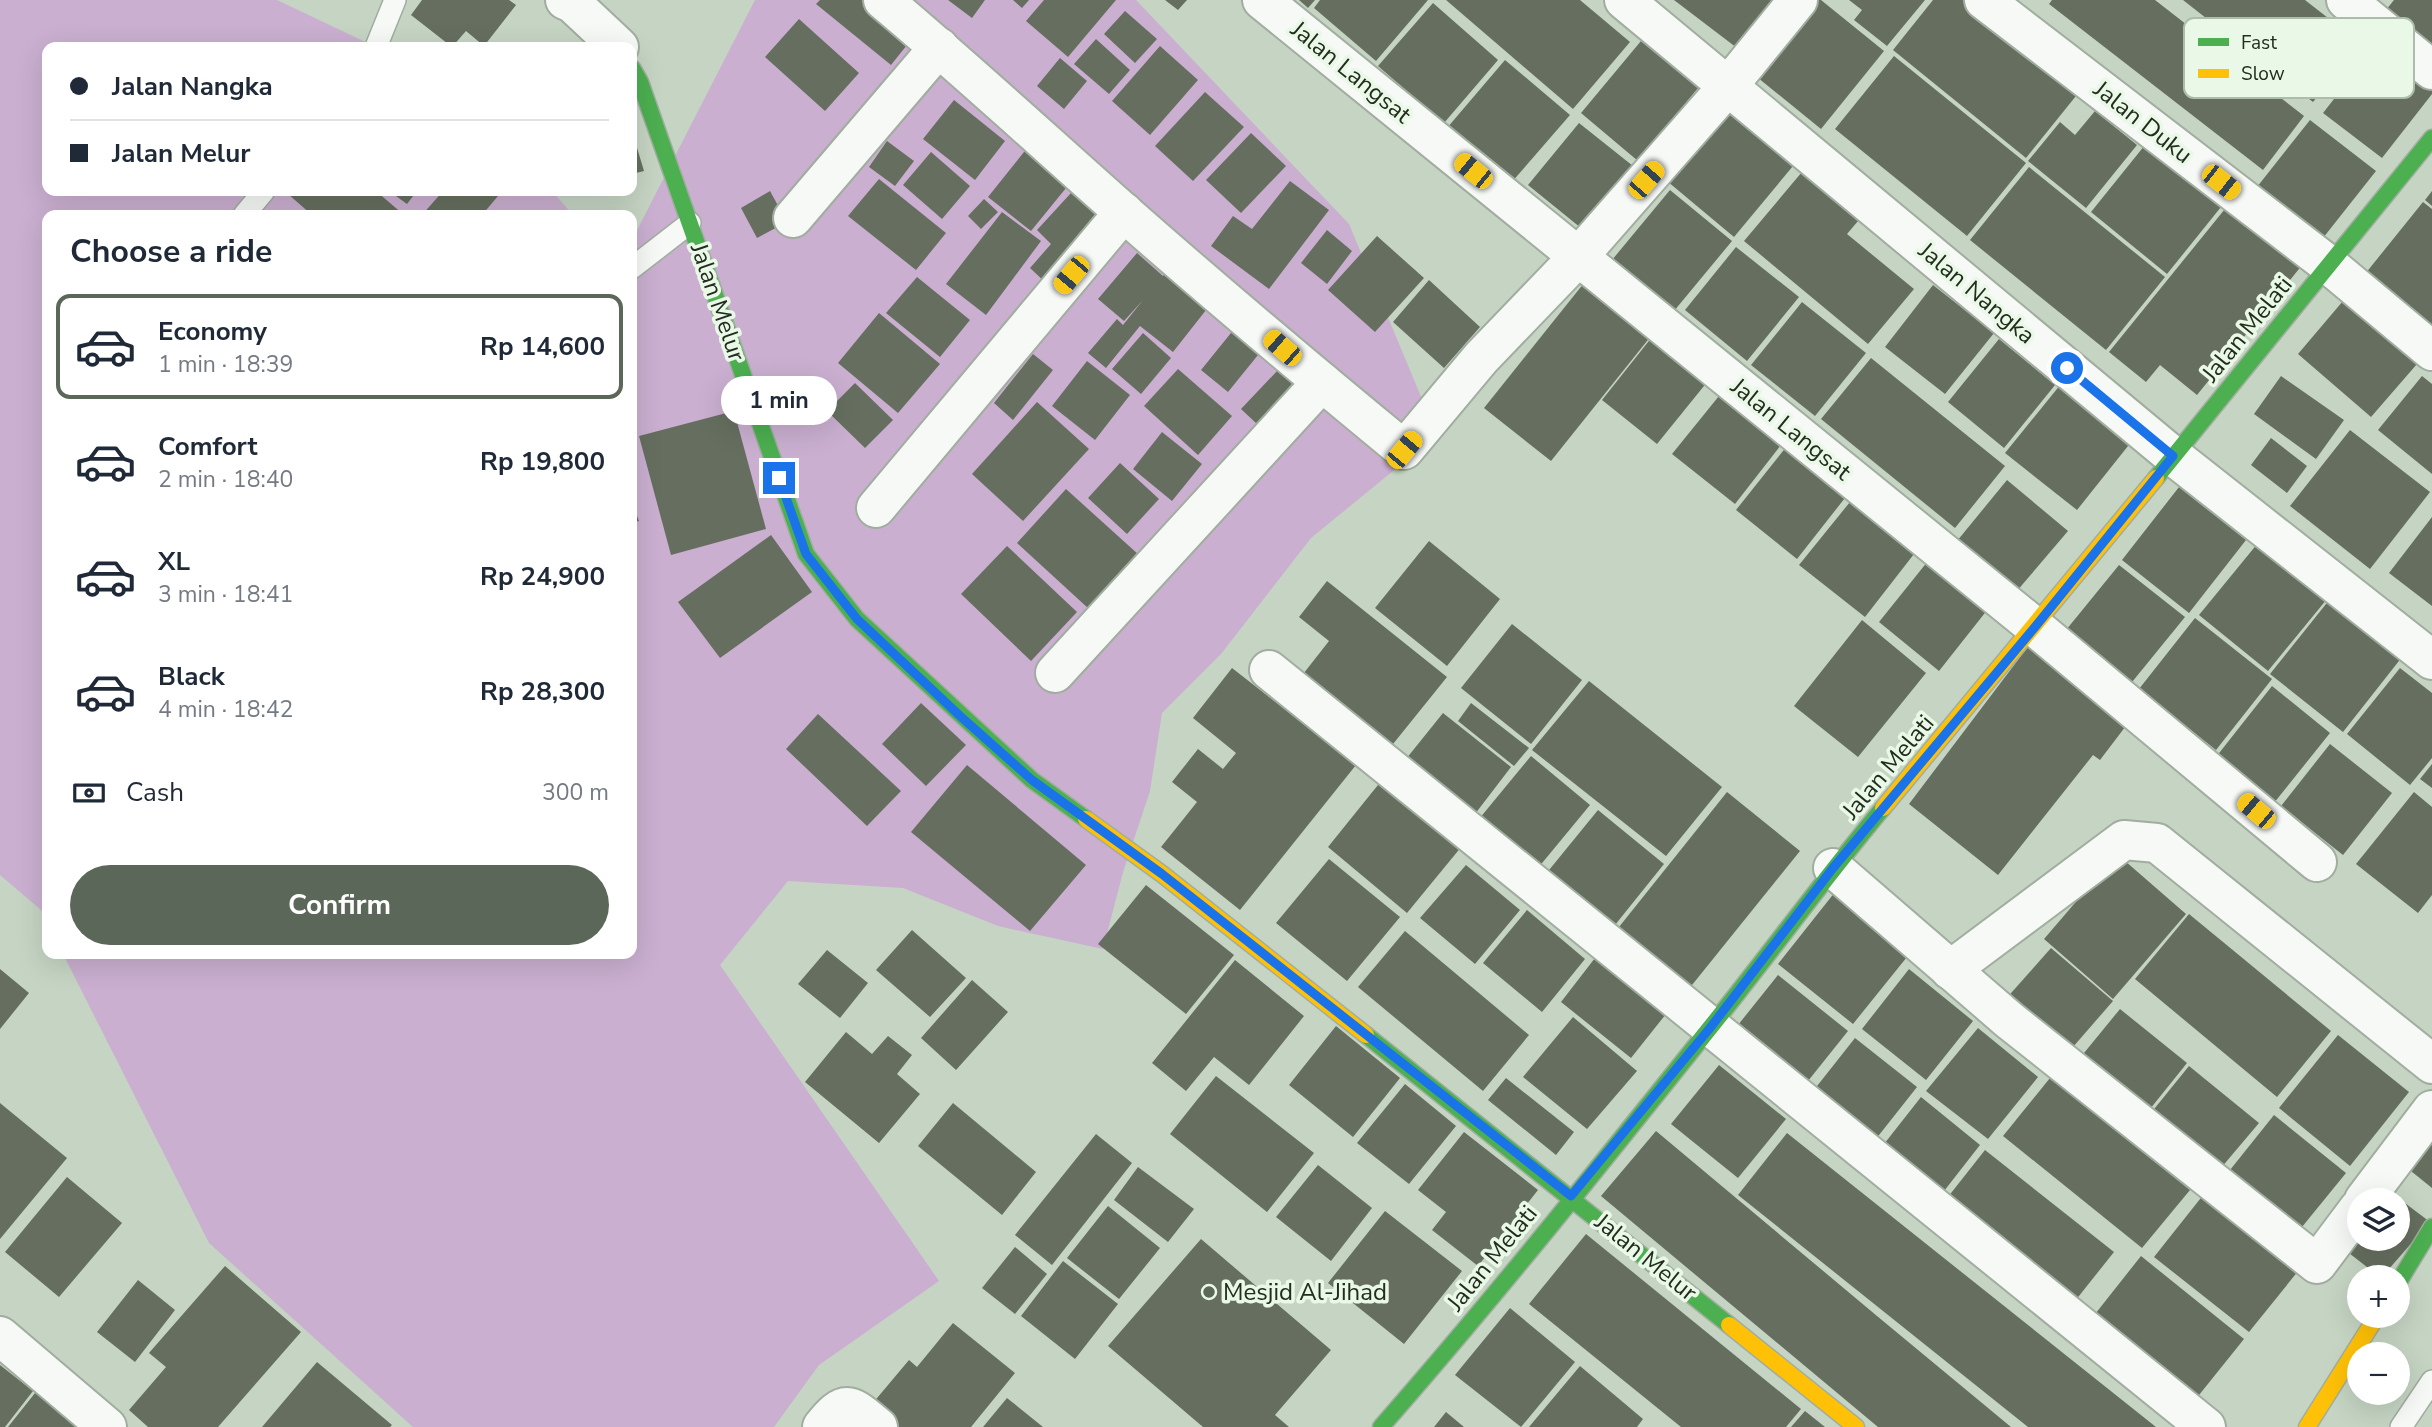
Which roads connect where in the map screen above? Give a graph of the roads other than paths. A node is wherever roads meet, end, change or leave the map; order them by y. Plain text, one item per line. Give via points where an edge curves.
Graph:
1 (395, 0) edge
2 (565, 0) edge
3 (883, 0) edge
4 (1262, 0) edge
5 (1624, 0) edge
6 (1798, 0) edge
7 (1984, 0) edge
8 (2346, 0) edge
9 (2368, 18) edge
10 (378, 42) edge
11 (614, 42) edge
12 (939, 47) junction
13 (2414, 55) edge
14 (2432, 70) edge
15 (637, 77) edge
16 (1729, 85) junction
17 (2432, 138) edge
18 (260, 196) edge
19 (248, 210) edge
20 (1124, 212) junction
21 (793, 218) dead end
22 (690, 223) junction
23 (1579, 256) junction
24 (637, 264) edge
25 (2329, 265) junction
26 (2432, 351) edge
27 (1322, 382) junction
28 (2173, 456) junction
29 (876, 509) dead end
30 (2035, 627) junction
31 (2432, 660) edge
32 (1269, 670) dead end
33 (1055, 673) dead end
34 (2317, 862) dead end
35 (1833, 868) junction
36 (1950, 970) junction
37 (1710, 1028) junction
38 (2432, 1064) edge
39 (2432, 1110) edge
40 (2373, 1188) edge
41 (1571, 1196) junction
42 (2347, 1224) edge
43 (2432, 1227) edge
44 (2409, 1265) edge
45 (2369, 1328) edge
46 (0, 1336) edge
47 (2432, 1381) edge
48 (107, 1427) edge
49 (822, 1427) edge
50 (878, 1427) edge
51 (1381, 1427) edge
52 (1856, 1427) edge
53 (2206, 1427) edge
54 (2307, 1427) edge
55 (2401, 1427) edge

1 - 10 lane
2 - 11 street
3 - 12 street
4 - 23 street, Jalan Langsat
5 - 16 street, Jalan Nangka
6 - 16 street
7 - 25 street, Jalan Duku
8 - 9 street
12 - 20 street
12 - 21 street
13 - 14 street
15 - 22 street, Jalan Melur
16 - 23 street
16 - 28 street, Jalan Nangka
17 - 25 street, Jalan Melati
18 - 19 lane
20 - 27 street
20 - 29 street
22 - 24 lane
22 - 41 street, Jalan Melur via 806,554 857,619 1032,780 1162,874
23 - 27 street via 1481,358 1404,450
23 - 30 street, Jalan Langsat
25 - 26 street, Jalan Duku
25 - 28 street, Jalan Melati
27 - 33 street
28 - 30 street, Jalan Melati
28 - 31 street, Jalan Nangka
30 - 34 street, Jalan Langsat
30 - 35 street, Jalan Melati
32 - 37 street
35 - 36 street
35 - 37 street, Jalan Melati
36 - 38 street via 2124,840 2157,843
36 - 42 street via 2317,1264
37 - 41 street, Jalan Melati
37 - 53 street
39 - 40 street
41 - 51 street, Jalan Melati
41 - 52 street, Jalan Melur
43 - 44 street
45 - 54 street
46 - 48 street
47 - 55 lane
49 - 50 street via 836,1409 844,1407 860,1412

